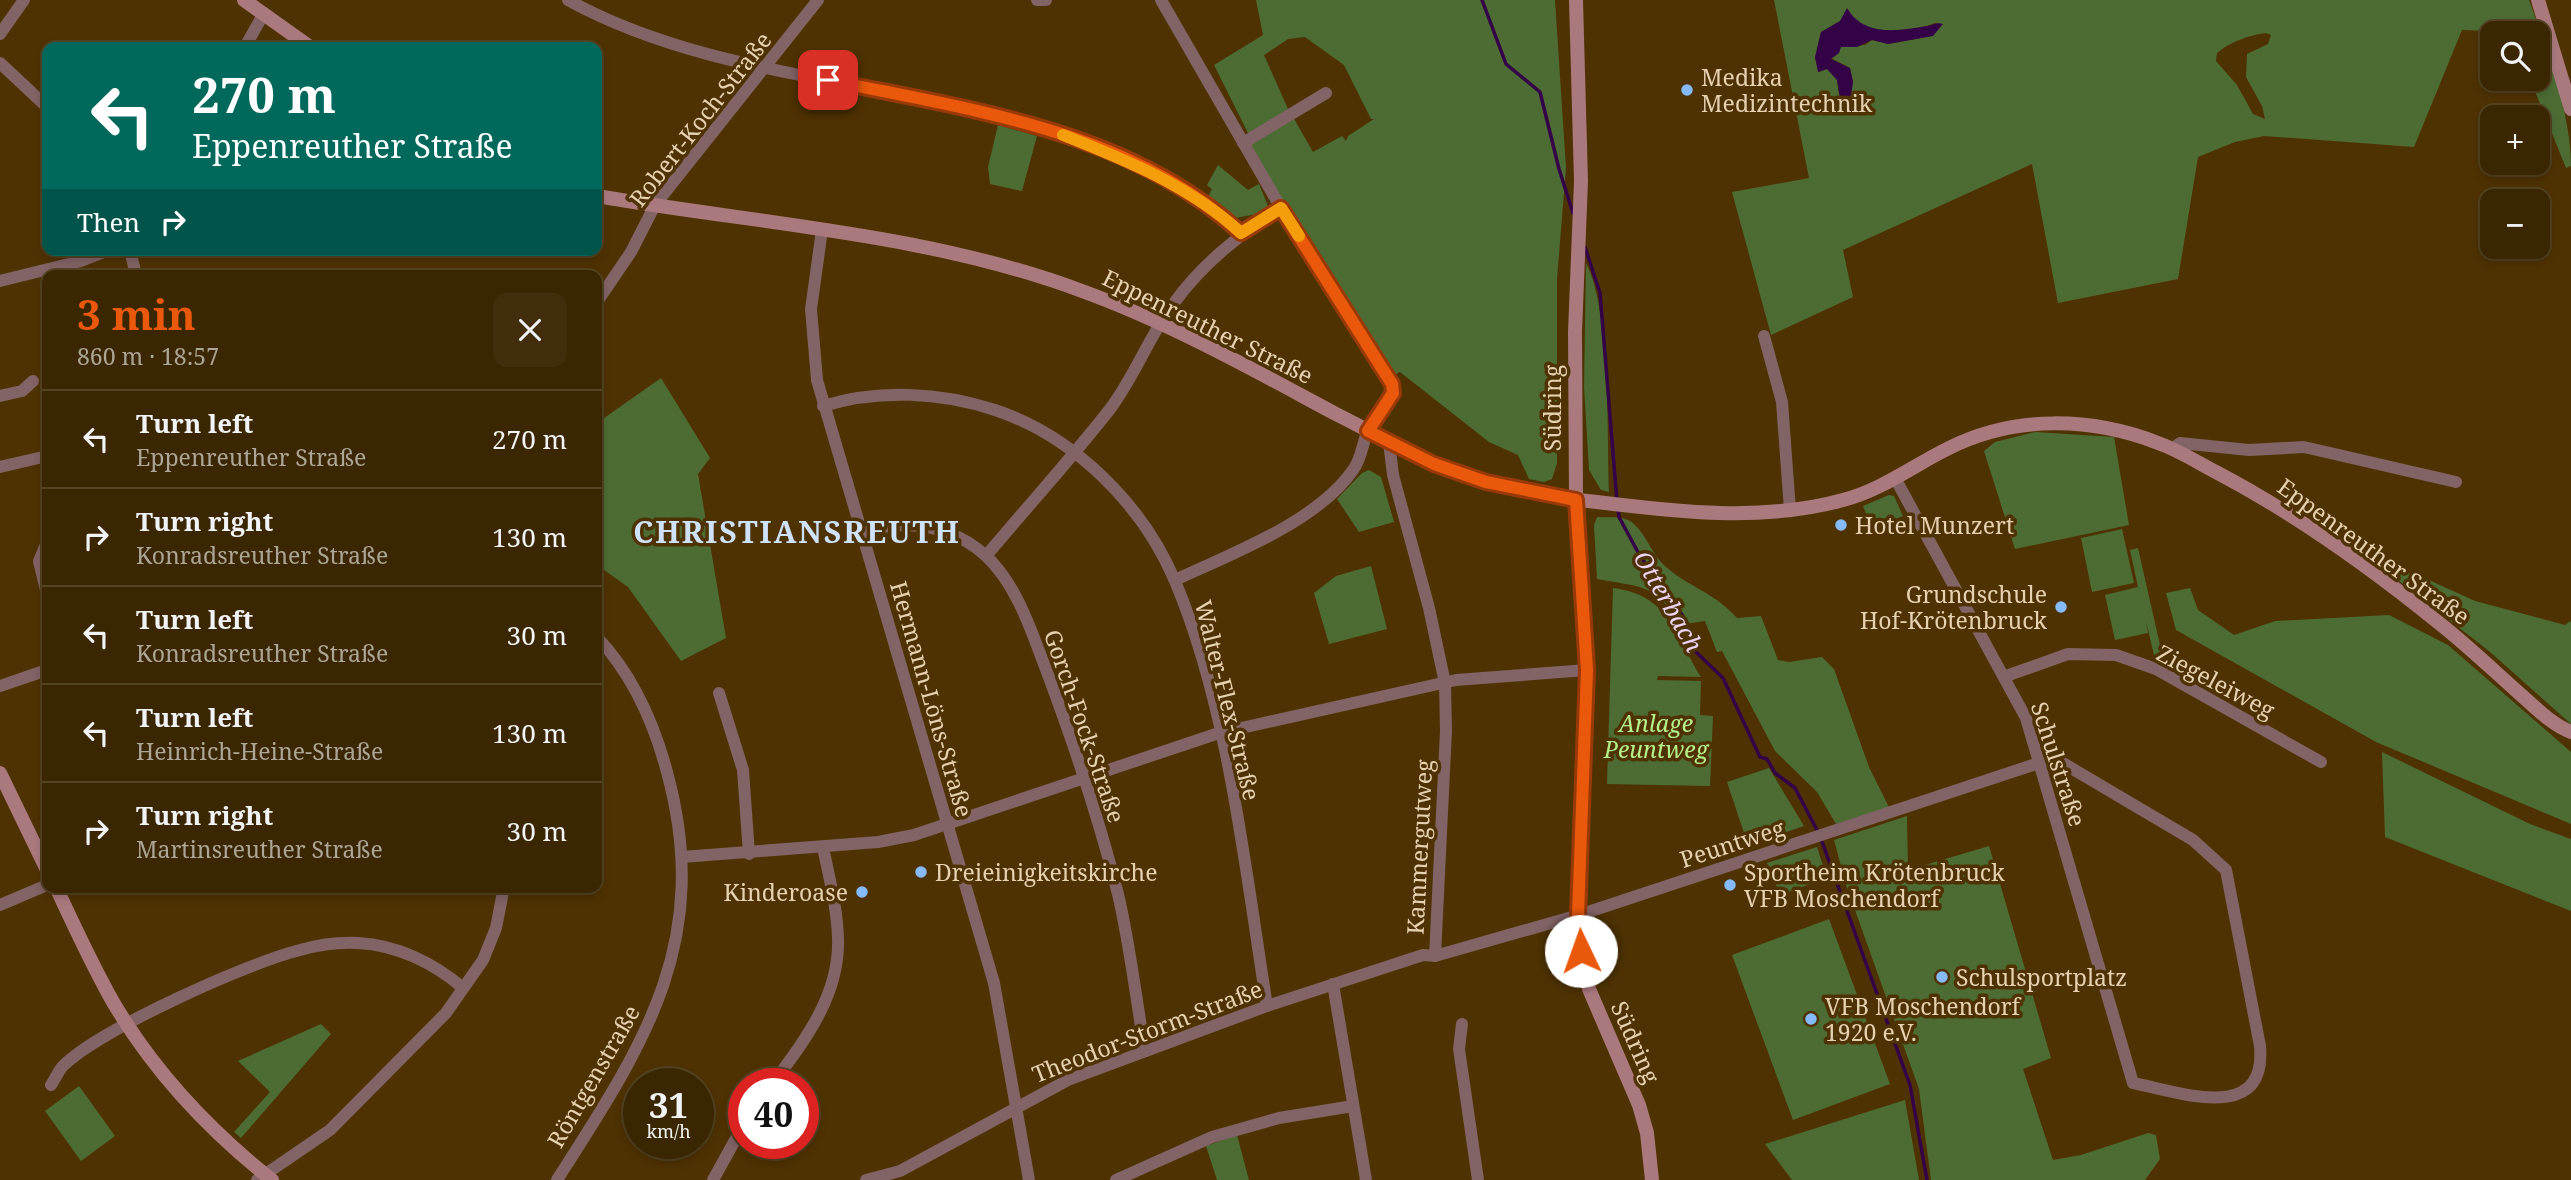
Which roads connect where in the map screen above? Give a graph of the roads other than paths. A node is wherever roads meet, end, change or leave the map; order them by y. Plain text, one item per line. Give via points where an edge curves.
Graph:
1 (23, 0) edge
2 (244, 0) edge
3 (568, 0) edge
4 (818, 0) edge
5 (1037, 0) edge
6 (1046, 0) edge
7 (1161, 0) edge
8 (1576, 0) edge
9 (2538, 0) edge
10 (264, 13) junction
11 (0, 34) edge
12 (248, 42) edge
13 (303, 42) edge
14 (0, 63) edge
15 (766, 66) junction
16 (1326, 93) dead end
17 (42, 102) edge
18 (2571, 109) edge
19 (1243, 143) junction
20 (602, 197) edge
21 (655, 205) junction
22 (1281, 208) junction
23 (822, 230) junction
24 (1241, 233) junction
25 (93, 256) edge
26 (45, 270) edge
27 (42, 271) edge
28 (0, 281) edge
29 (602, 295) edge
30 (1161, 323) junction
31 (1764, 336) dead end
32 (33, 381) dead end
33 (0, 397) edge
34 (823, 406) junction
35 (1368, 431) junction
36 (1388, 442) junction
37 (2172, 449) junction
38 (1074, 452) junction
39 (42, 457) edge
40 (0, 467) edge
41 (1895, 478) junction
42 (2456, 482) dead end
43 (1576, 500) junction
44 (1790, 510) junction
45 (861, 531) junction
46 (42, 554) edge
47 (986, 556) junction
48 (42, 573) edge
49 (1175, 580) junction
50 (602, 644) edge
51 (1587, 670) junction
52 (42, 672) edge
53 (2006, 676) junction
54 (1444, 683) junction
55 (0, 686) edge
56 (719, 693) dead end
57 (1219, 733) junction
58 (2571, 733) edge
59 (2321, 762) dead end
60 (2039, 763) junction
61 (0, 773) edge
62 (1083, 778) junction
63 (947, 824) junction
64 (823, 847) junction
65 (749, 854) junction
66 (682, 857) junction
67 (42, 860) edge
68 (42, 887) edge
69 (59, 893) edge
70 (503, 893) edge
71 (0, 905) edge
72 (1578, 915) junction
73 (1434, 956) junction
74 (1333, 984) junction
75 (463, 988) junction
76 (1267, 1006) junction
77 (127, 1024) junction
78 (1462, 1024) dead end
79 (1145, 1051) junction
80 (783, 1068) edge
81 (51, 1085) dead end
82 (1016, 1106) junction
83 (1353, 1106) junction
84 (728, 1153) edge
85 (901, 1175) edge
86 (265, 1178) edge
87 (557, 1180) edge
88 (713, 1180) edge
89 (866, 1180) edge
90 (1028, 1180) edge
91 (1116, 1180) edge
92 (1367, 1180) edge
93 (1478, 1180) edge
94 (1652, 1180) edge

1 - 11 street
2 - 10 main road
3 - 15 street via 625,28
4 - 15 street, Robert-Koch-Straße
5 - 6 street
7 - 19 street
8 - 43 main road, Südring via 1581,87
9 - 18 main road
10 - 12 street
10 - 13 main road
14 - 17 street
15 - 21 street, Robert-Koch-Straße
15 - 24 street via 969,109 1062,134 1163,179
16 - 19 street
19 - 22 street
20 - 21 main road, Eppenreuther Straße
21 - 23 main road, Eppenreuther Straße
21 - 29 street, Robert-Koch-Straße via 631,253
22 - 24 street
22 - 35 street via 1392,384 1393,393
23 - 30 main road, Eppenreuther Straße via 1007,266
23 - 34 street, Hermann-Löns-Straße via 812,286 811,331
24 - 30 street via 1188,285
25 - 26 street
27 - 28 street
30 - 35 main road, Eppenreuther Straße
30 - 38 street via 1138,368
31 - 44 street via 1782,402
32 - 33 street via 22,391
34 - 38 street, Walter-Flex-Straße via 854,398 901,395 951,398 1006,414
34 - 45 street, Hermann-Löns-Straße
35 - 36 main road, Eppenreuther Straße
35 - 49 street via 1362,456 1351,473 1311,509 1270,536
36 - 43 main road, Eppenreuther Straße via 1486,482
36 - 54 street, Kammergutweg
37 - 41 main road, Eppenreuther Straße via 2118,430 2048,422 1980,436
37 - 42 street, Eppenreuther Straße via 2180,443 2249,450 2304,447
37 - 58 main road, Eppenreuther Straße via 2249,489 2393,587 2547,718
38 - 47 street
38 - 49 street, Walter-Flex-Straße via 1125,501 1157,545
39 - 40 street
41 - 44 main road, Eppenreuther Straße via 1851,499
41 - 53 street, Schulstraße
43 - 44 main road, Eppenreuther Straße via 1737,514
43 - 51 main road, Südring
45 - 47 street, Gorch-Fock-Straße via 896,524 937,528
45 - 63 street, Hermann-Löns-Straße
46 - 48 street
47 - 62 street, Gorch-Fock-Straße via 1033,634
49 - 57 street, Walter-Flex-Straße via 1204,667
50 - 66 street, Röntgenstraße via 649,717 674,799
51 - 54 street
51 - 72 main road, Südring
52 - 55 street
53 - 59 street, Ziegeleiweg via 2068,654 2116,655 2156,668
53 - 60 street, Schulstraße via 2026,718
54 - 57 street
54 - 73 street, Kammergutweg via 1446,731
56 - 65 street via 743,770
57 - 62 street
57 - 76 street, Walter-Flex-Straße
60 - 60 street, Schulstraße via 2056,759 2068,765 2193,840 2225,870 2262,1063 2246,1091 2231,1098 2212,1098 2133,1083
60 - 72 street, Peuntweg
61 - 67 main road
62 - 63 street
62 - 79 street, Gorch-Fock-Straße via 1118,895
63 - 64 street via 878,842
63 - 82 street, Hermann-Löns-Straße via 994,983
64 - 65 street
64 - 80 street via 835,910 835,968 816,1021
65 - 66 street
66 - 87 street, Röntgenstraße via 673,955 661,994 614,1091
68 - 71 street
69 - 77 main road via 98,976
70 - 75 street via 483,960
72 - 73 street, Peuntweg
72 - 94 main road, Südring via 1588,986 1639,1105
73 - 74 street, Kammergutweg via 1423,955
74 - 76 street, Theodor-Storm-Straße
74 - 83 street
75 - 77 street via 433,965 395,949 376,944 331,945 271,959
75 - 86 street via 446,1013 362,1101
76 - 79 street, Theodor-Storm-Straße
77 - 81 street via 62,1067
77 - 86 main road via 185,1100
78 - 93 street via 1459,1049
79 - 82 street, Theodor-Storm-Straße via 1068,1080
82 - 85 street, Theodor-Storm-Straße
82 - 90 street, Hermann-Löns-Straße
83 - 91 street via 1279,1118 1212,1137
83 - 92 street
84 - 88 street
85 - 89 street, Theodor-Storm-Straße

